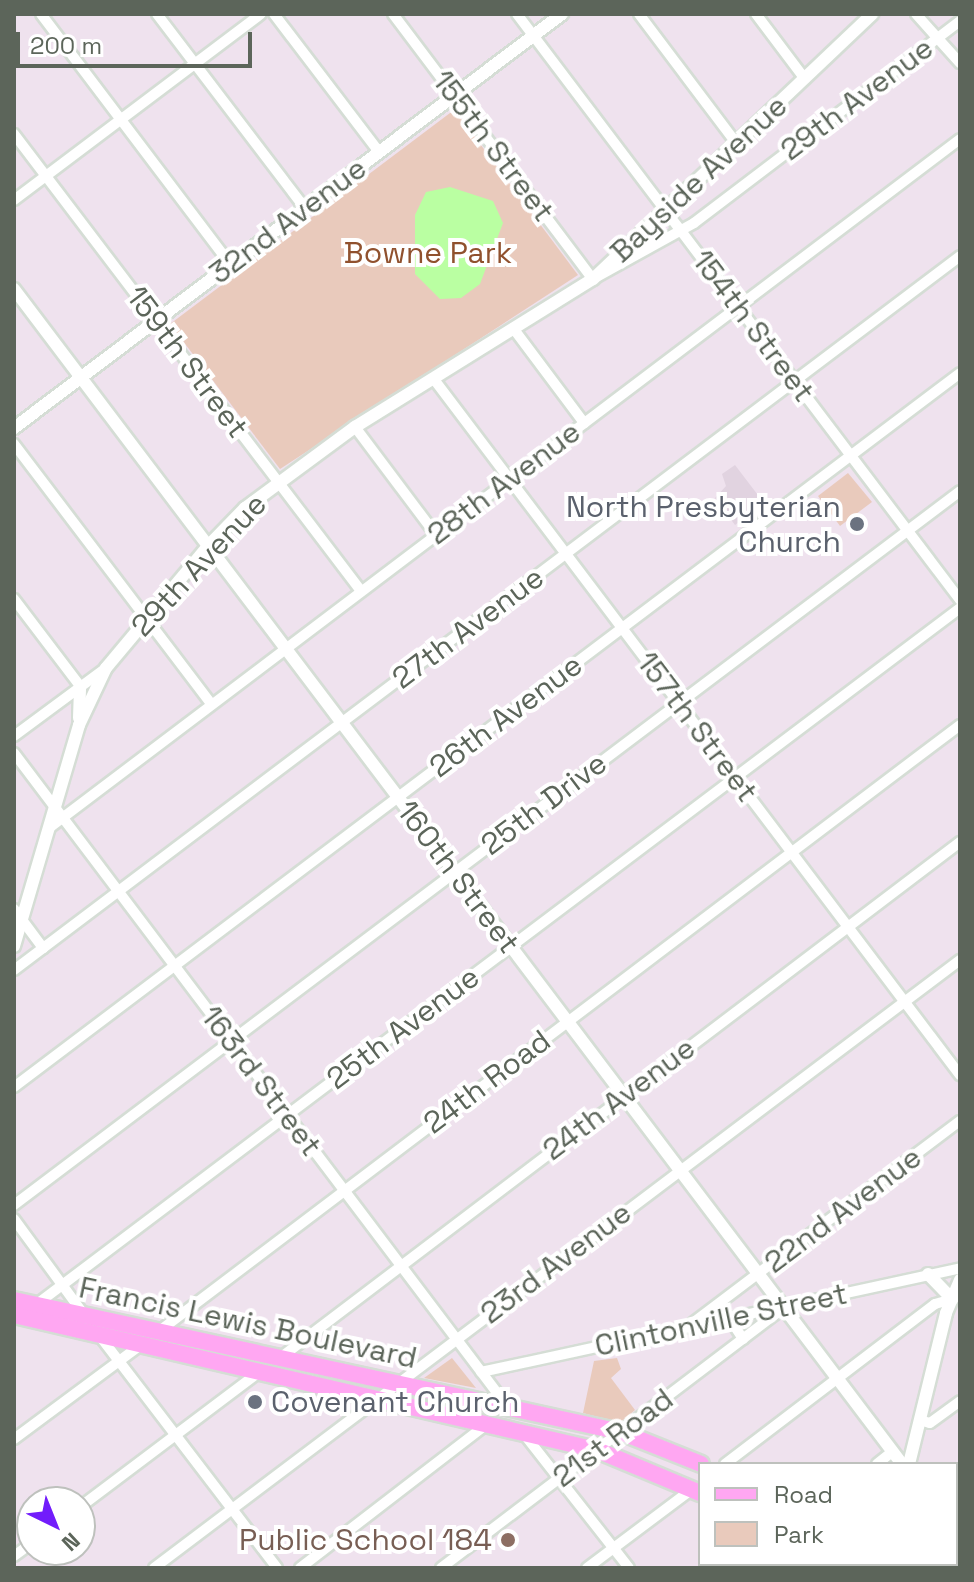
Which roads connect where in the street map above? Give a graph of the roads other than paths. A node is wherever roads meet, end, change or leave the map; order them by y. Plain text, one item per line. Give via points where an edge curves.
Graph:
1 (41, 14) edge
2 (157, 14) edge
3 (261, 14) edge
4 (274, 14) edge
5 (393, 14) edge
6 (517, 14) edge
7 (562, 14) edge
8 (639, 14) edge
9 (756, 14) edge
10 (872, 14) edge
11 (916, 14) edge
12 (927, 19) edge
13 (960, 21) edge
14 (533, 36) junction
15 (940, 36) junction
16 (960, 63) edge
17 (195, 64) junction
18 (805, 79) junction
19 (454, 95) junction
20 (121, 119) junction
21 (14, 134) edge
22 (960, 139) edge
23 (737, 144) junction
24 (379, 152) junction
25 (46, 176) junction
26 (14, 200) edge
27 (305, 208) junction
28 (665, 210) junction
29 (680, 230) junction
30 (960, 256) edge
31 (231, 265) junction
32 (593, 279) junction
33 (14, 289) edge
34 (738, 306) junction
35 (156, 321) junction
36 (513, 328) junction
37 (960, 373) edge
38 (81, 377) junction
39 (433, 378) junction
40 (795, 381) junction
41 (584, 423) junction
42 (355, 427) junction
43 (14, 428) edge
44 (14, 444) edge
45 (851, 456) junction
46 (510, 479) junction
47 (278, 482) junction
48 (960, 491) edge
49 (908, 530) junction
50 (436, 535) junction
51 (209, 545) junction
52 (566, 554) junction
53 (361, 591) junction
54 (14, 599) edge
55 (960, 600) edge
56 (960, 608) edge
57 (146, 619) junction
58 (622, 628) junction
59 (286, 648) junction
60 (106, 668) junction
61 (80, 686) junction
62 (679, 703) junction
63 (211, 704) junction
64 (342, 723) junction
65 (79, 725) junction
66 (960, 725) edge
67 (14, 736) edge
68 (14, 753) edge
69 (735, 778) junction
70 (398, 797) junction
71 (59, 812) junction
72 (960, 842) edge
73 (791, 852) junction
74 (455, 872) junction
75 (118, 892) junction
76 (18, 914) edge
77 (848, 927) junction
78 (14, 946) edge
79 (511, 947) junction
80 (43, 948) junction
81 (960, 960) edge
82 (174, 966) junction
83 (14, 970) edge
84 (905, 1002) junction
85 (567, 1021) junction
86 (231, 1041) junction
87 (960, 1075) edge
88 (14, 1087) edge
89 (624, 1096) junction
90 (287, 1116) junction
91 (960, 1121) edge
92 (680, 1171) junction
93 (344, 1190) junction
94 (14, 1205) edge
95 (14, 1219) edge
96 (400, 1265) junction
97 (960, 1268) edge
98 (758, 1273) junction
99 (928, 1274) junction
100 (960, 1280) edge
101 (64, 1283) junction
102 (952, 1299) junction
103 (14, 1300) edge
104 (37, 1304) junction
105 (784, 1308) junction
106 (85, 1316) junction
107 (16, 1317) edge
108 (730, 1319) junction
109 (688, 1327) junction
110 (98, 1333) junction
111 (156, 1333) junction
112 (455, 1339) junction
113 (743, 1339) junction
114 (140, 1345) junction
115 (280, 1358) junction
116 (118, 1360) junction
117 (259, 1372) junction
118 (481, 1372) junction
119 (836, 1377) junction
120 (397, 1385) junction
121 (381, 1397) junction
122 (960, 1401) edge
123 (509, 1408) junction
124 (920, 1420) junction
125 (486, 1425) junction
126 (621, 1432) junction
127 (176, 1434) junction
128 (524, 1434) junction
129 (14, 1439) edge
130 (597, 1450) junction
131 (892, 1452) junction
132 (728, 1462) edge
133 (880, 1462) edge
134 (900, 1462) edge
135 (910, 1462) edge
136 (698, 1463) edge
137 (560, 1479) junction
138 (696, 1491) edge
139 (96, 1495) edge
140 (232, 1509) junction
141 (613, 1548) junction
142 (154, 1568) edge
143 (277, 1568) edge
144 (300, 1568) edge
145 (441, 1568) edge
146 (587, 1568) edge
147 (629, 1568) edge

1 - 20 street
2 - 17 street
3 - 17 street
4 - 24 street
5 - 19 street, 155th Street
6 - 14 street, 154th Street
7 - 14 street, 32nd Avenue
8 - 23 street
9 - 18 street
10 - 18 street, Bayside Avenue
11 - 12 street
12 - 15 street
13 - 15 street, 29th Avenue
14 - 19 street, 32nd Avenue
14 - 28 street, 154th Street
15 - 16 street
15 - 29 street, 29th Avenue
17 - 20 street
17 - 27 street
18 - 23 street, Bayside Avenue
19 - 24 street, 32nd Avenue
19 - 32 street, 155th Street
20 - 25 street
20 - 31 street
21 - 25 street, 159th Street
22 - 34 street, 28th Avenue
23 - 28 street, Bayside Avenue
24 - 27 street, 32nd Avenue
25 - 26 street
25 - 35 street, 159th Street
27 - 31 street, 32nd Avenue
28 - 29 street, 154th Street
28 - 32 street, Bayside Avenue
29 - 32 street, 29th Avenue
29 - 34 street, 154th Street
30 - 40 street, 27th Avenue
31 - 35 street, 32nd Avenue
32 - 36 street, Bayside Avenue
33 - 38 street, 160th Street
34 - 40 street, 154th Street
34 - 41 street, 28th Avenue
35 - 38 street, 32nd Avenue
35 - 47 street, 159th Street
36 - 39 street, 29th Avenue
36 - 41 street
37 - 45 street, 26th Avenue
38 - 43 street, 32nd Avenue
38 - 51 street, 160th Street
39 - 42 street, 29th Avenue
39 - 46 street, 157th Street
40 - 45 street, 154th Street
40 - 52 street, 27th Avenue
41 - 46 street, 28th Avenue
42 - 47 street, 29th Avenue
42 - 50 street
44 - 57 street
45 - 49 street, 154th Street
45 - 58 street, 26th Avenue
46 - 50 street, 28th Avenue
46 - 52 street, 157th Street
47 - 51 street, 29th Avenue
47 - 53 street, 159th Street
48 - 49 street, 25th Drive
49 - 55 street, 154th Street
49 - 62 street, 25th Drive
50 - 53 street, 28th Avenue
51 - 57 street, 29th Avenue
51 - 59 street, 160th Street
52 - 58 street, 157th Street
52 - 64 street, 27th Avenue
53 - 59 street, 28th Avenue
54 - 61 street
56 - 69 street, 25th Avenue
57 - 60 street, 29th Avenue
57 - 63 street
58 - 62 street, 157th Street
58 - 70 street, 26th Avenue
59 - 63 street, 28th Avenue
59 - 64 street, 160th Street
60 - 61 street, 29th Avenue
60 - 65 street
61 - 65 street
61 - 67 street, 29th Avenue
62 - 69 street, 157th Street
62 - 74 street, 25th Drive
63 - 71 street, 28th Avenue
64 - 70 street, 160th Street
64 - 75 street, 27th Avenue
65 - 71 street
66 - 73 street, 24th Road
68 - 71 street, 163rd Street
69 - 73 street, 157th Street
69 - 79 street, 25th Avenue
70 - 74 street, 160th Street
70 - 82 street, 26th Avenue
71 - 75 street, 163rd Street
71 - 76 street
72 - 77 street, 24th Avenue
73 - 77 street, 157th Street
73 - 85 street, 24th Road
74 - 79 street, 160th Street
74 - 86 street, 25th Drive
75 - 80 street, 27th Avenue
75 - 82 street, 163rd Street
76 - 78 street
76 - 80 street
77 - 84 street, 157th Street
77 - 89 street, 24th Avenue
79 - 85 street, 160th Street
79 - 90 street, 25th Avenue
80 - 83 street, 27th Avenue
81 - 84 street, 23rd Avenue
82 - 86 street, 163rd Street
82 - 88 street, 26th Avenue
84 - 87 street, 157th Street
84 - 92 street, 23rd Avenue
85 - 89 street, 160th Street
85 - 93 street, 24th Road
86 - 90 street, 163rd Street
86 - 94 street, 25th Drive
89 - 92 street, 160th Street
89 - 96 street, 24th Avenue
90 - 93 street, 163rd Street
90 - 101 street, 25th Avenue
91 - 98 street, 22nd Avenue
92 - 98 street, 160th Street
92 - 112 street, 23rd Avenue
93 - 96 street, 163rd Street
93 - 111 street, 24th Road
95 - 101 street
96 - 112 street, 163rd Street
96 - 115 street, 24th Avenue
97 - 99 street, Clintonville Street
98 - 105 street, 160th Street
98 - 109 street, 22nd Avenue
99 - 102 street
99 - 105 street, Clintonville Street
100 - 102 street
101 - 104 street, 25th Avenue
101 - 106 street
102 - 119 street via 935,1304
102 - 124 street
103 - 104 main road, Francis Lewis Boulevard
104 - 106 main road, Francis Lewis Boulevard
105 - 108 street, Clintonville Street
105 - 113 street, 21st Road
105 - 119 street, 160th Street
106 - 111 main road, Francis Lewis Boulevard
107 - 110 main road, Francis Lewis Boulevard
108 - 109 street, Clintonville Street
108 - 113 street
109 - 118 street, Clintonville Street
110 - 114 main road, Francis Lewis Boulevard
110 - 116 street
111 - 114 street, 24th Road
111 - 115 main road, Francis Lewis Boulevard
112 - 118 street, 163rd Street
112 - 120 street, 23rd Avenue
113 - 126 street, 21st Road
114 - 116 street, 24th Road
114 - 117 main road, Francis Lewis Boulevard
115 - 120 main road, Francis Lewis Boulevard
116 - 127 street
116 - 129 street, 24th Road
117 - 121 main road, Francis Lewis Boulevard
117 - 127 street
118 - 123 street, 163rd Street
119 - 131 street, 160th Street
119 - 132 street
120 - 121 street, 23rd Avenue
120 - 123 main road, Francis Lewis Boulevard
121 - 125 main road, Francis Lewis Boulevard
121 - 140 street, 23rd Avenue
122 - 124 street via 930,1423
123 - 126 main road, Francis Lewis Boulevard
124 - 135 street
125 - 128 main road, Francis Lewis Boulevard
125 - 144 street
126 - 128 main road via 601,1439 540,1430
126 - 130 street, 21st Road
126 - 136 main road, Francis Lewis Boulevard
127 - 139 street
127 - 140 street
128 - 130 main road, Francis Lewis Boulevard
128 - 137 street
130 - 137 street, 21st Road
130 - 138 main road, Francis Lewis Boulevard
131 - 133 street
131 - 134 street, 160th Street
137 - 141 street
137 - 145 street, 21st Road
138 - 141 street
140 - 142 street, 23rd Avenue
140 - 143 street
141 - 146 street
141 - 147 street

